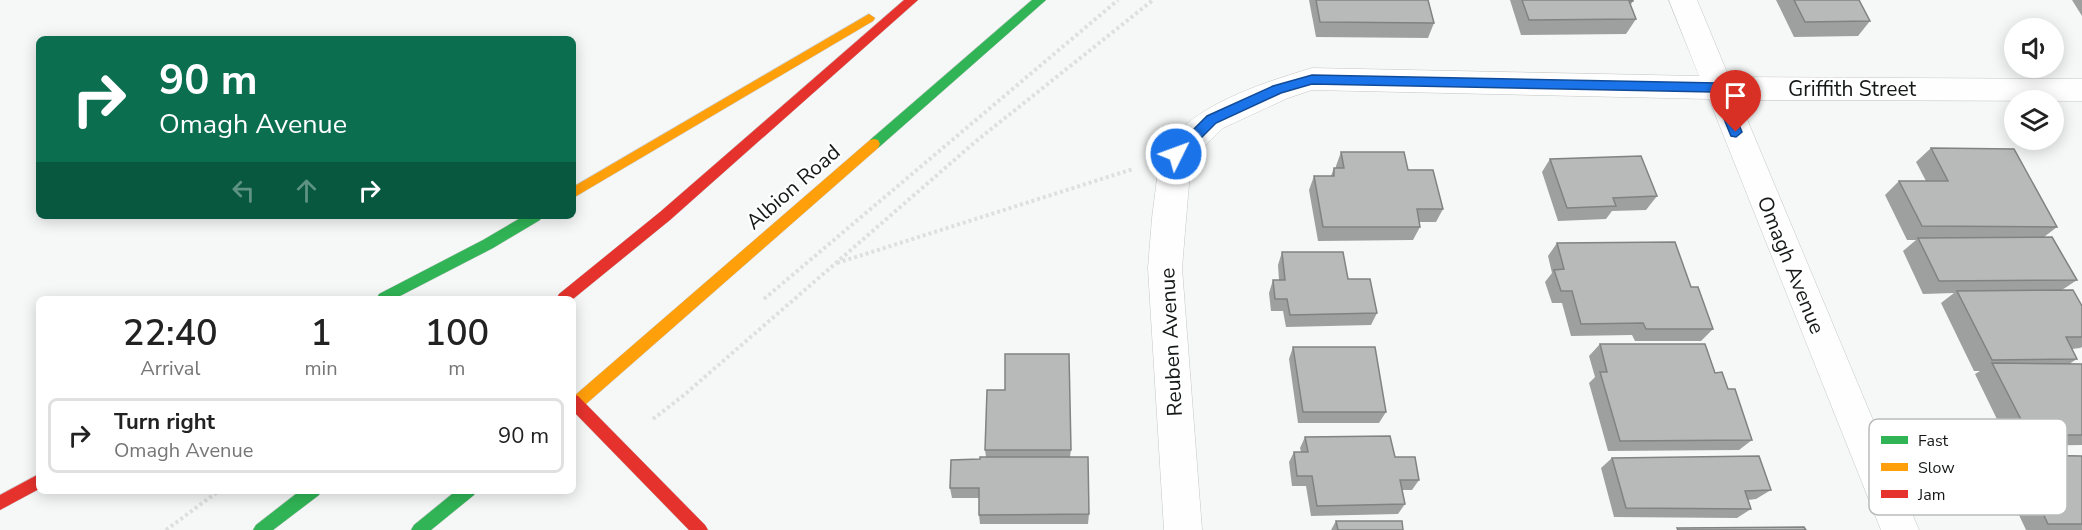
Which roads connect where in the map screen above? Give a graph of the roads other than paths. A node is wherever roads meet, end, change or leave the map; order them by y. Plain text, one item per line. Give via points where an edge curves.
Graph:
1 (899, 0) edge
2 (912, 0) edge
3 (1040, 0) edge
4 (1683, 0) edge
5 (1718, 88) junction
6 (2082, 90) edge
7 (1176, 154) joint
8 (576, 192) edge
9 (530, 219) edge
10 (388, 296) edge
11 (566, 296) edge
12 (576, 402) edge
13 (576, 406) edge
14 (1869, 455) edge
15 (36, 483) edge
16 (309, 494) edge
17 (464, 494) edge
18 (0, 503) edge
19 (1894, 515) edge
20 (261, 530) edge
21 (418, 530) edge
22 (700, 530) edge
23 (1183, 530) edge
24 (1900, 530) edge

1 - 8 main road
2 - 11 main road via 665,216
3 - 12 main road, Albion Road
4 - 5 street, Omagh Avenue
5 - 6 street, Griffith Street
5 - 7 street, Griffith Street via 1312,79 1277,90 1212,120
5 - 14 street, Omagh Avenue
7 - 23 street, Reuben Avenue via 1165,268
9 - 10 main road
13 - 22 main road
15 - 18 main road
16 - 20 main road
17 - 21 main road
19 - 24 street, Omagh Avenue

